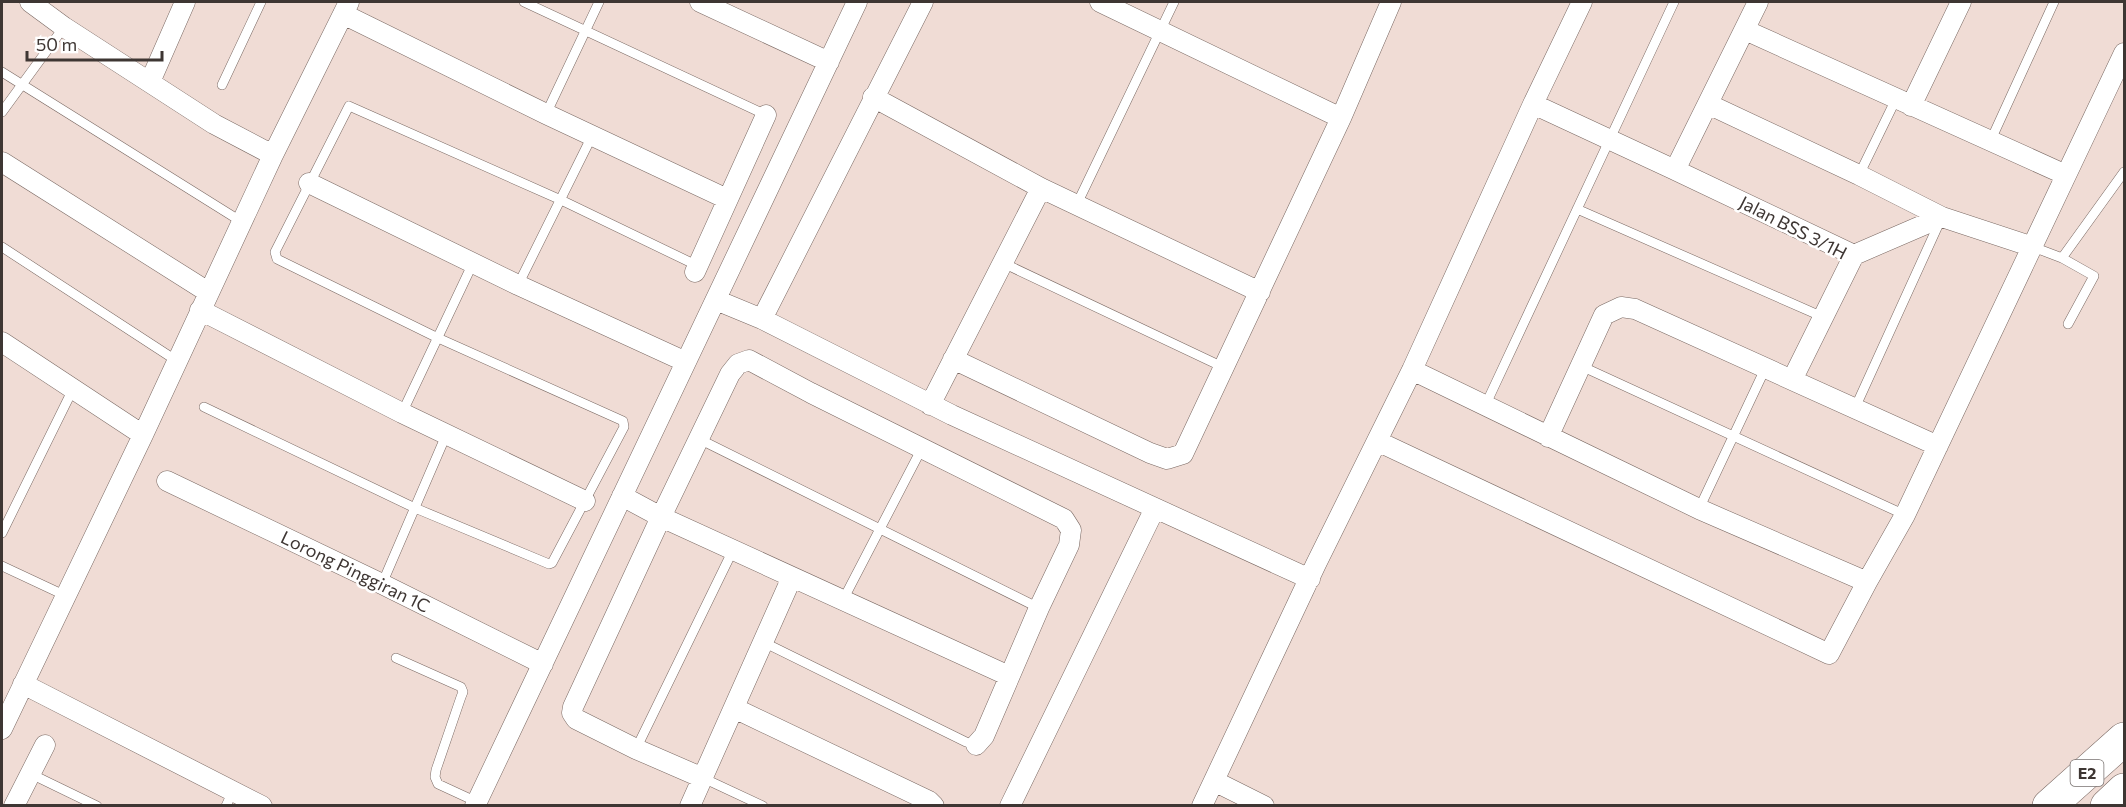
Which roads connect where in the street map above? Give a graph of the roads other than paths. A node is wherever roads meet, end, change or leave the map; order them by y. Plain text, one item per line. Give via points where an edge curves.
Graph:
1 (30, 2) edge
2 (185, 2) edge
3 (261, 2) edge
4 (524, 2) edge
5 (599, 2) edge
6 (700, 2) edge
7 (857, 2) edge
8 (923, 2) edge
9 (1100, 2) edge
10 (1174, 2) edge
11 (1391, 2) edge
12 (1582, 2) edge
13 (1674, 2) edge
14 (1758, 2) edge
15 (1961, 2) edge
16 (2054, 2) edge
17 (346, 8) edge
18 (64, 27) junction
19 (1160, 30) junction
20 (1745, 30) junction
21 (585, 31) junction
22 (2124, 54) edge
23 (829, 62) junction
24 (2, 72) edge
25 (150, 82) junction
26 (20, 85) junction
27 (222, 85) dead end
28 (873, 97) junction
29 (1904, 102) junction
30 (1533, 104) junction
31 (1708, 104) junction
32 (2, 112) edge
33 (546, 114) junction
34 (766, 115) joint
35 (1341, 118) junction
36 (592, 135) junction
37 (1609, 139) junction
38 (1990, 142) junction
39 (273, 155) junction
40 (2, 162) edge
41 (1675, 170) junction
42 (2124, 172) edge
43 (1859, 175) junction
44 (2066, 175) junction
45 (309, 183) junction
46 (1041, 189) junction
47 (727, 199) junction
48 (561, 200) junction
49 (1076, 206) junction
50 (1577, 209) junction
51 (1942, 217) junction
52 (242, 222) junction
53 (2, 247) edge
54 (2033, 247) junction
55 (1854, 255) junction
56 (2062, 258) junction
57 (473, 263) junction
58 (1003, 263) junction
59 (697, 269) joint
60 (518, 285) junction
61 (208, 292) junction
62 (1260, 292) junction
63 (716, 300) junction
64 (200, 310) junction
65 (1823, 317) junction
66 (762, 319) junction
67 (2068, 324) dead end
68 (438, 338) junction
69 (2, 343) edge
70 (953, 359) junction
71 (177, 362) junction
72 (686, 362) junction
73 (1581, 366) junction
74 (1225, 368) junction
75 (1765, 369) junction
76 (1412, 370) junction
77 (1792, 380) junction
78 (73, 389) junction
79 (930, 405) junction
80 (1485, 406) junction
81 (204, 407) dead end
82 (1855, 408) junction
83 (402, 413) junction
84 (447, 434) junction
85 (144, 435) junction
86 (1548, 437) junction
87 (1733, 437) junction
88 (699, 439) junction
89 (1377, 441) junction
90 (1938, 446) junction
91 (922, 448) junction
92 (166, 481) dead end
93 (622, 496) junction
94 (585, 501) junction
95 (415, 508) junction
96 (1155, 508) junction
97 (1699, 509) junction
98 (1905, 515) junction
99 (661, 517) junction
100 (881, 529) junction
101 (2, 533) edge
102 (733, 550) junction
103 (2, 566) edge
104 (792, 577) junction
105 (1310, 579) junction
106 (1867, 582) junction
107 (382, 584) junction
108 (64, 595) junction
109 (843, 600) junction
110 (1039, 608) junction
111 (763, 642) junction
112 (396, 658) dead end
113 (543, 664) junction
114 (1009, 676) junction
115 (23, 684) junction
116 (734, 708) junction
117 (2, 729) edge
118 (2124, 740) edge
119 (45, 745) dead end
120 (976, 745) joint
121 (636, 749) junction
122 (31, 774) junction
123 (703, 778) junction
124 (1214, 781) junction
125 (2124, 790) edge
126 (229, 798) edge
127 (476, 804) edge
128 (14, 806) edge
129 (97, 806) edge
130 (262, 806) edge
131 (690, 806) edge
132 (763, 806) edge
133 (934, 806) edge
134 (1010, 806) edge
135 (1202, 806) edge
136 (1264, 806) edge
137 (2049, 806) edge
138 (2107, 806) edge

1 - 18 street
2 - 25 street
3 - 27 lane
4 - 21 lane
5 - 21 lane
6 - 23 street
7 - 23 street
8 - 28 street
9 - 19 street
10 - 19 lane
11 - 35 street
12 - 30 street
13 - 37 lane
14 - 20 street
15 - 29 street
16 - 38 lane
17 - 33 street
17 - 39 street
18 - 25 street
18 - 26 lane
19 - 35 street
19 - 49 lane
20 - 29 street
20 - 31 street
21 - 33 lane
21 - 34 lane
22 - 44 street
23 - 63 street
24 - 26 lane
25 - 39 street via 214,124
26 - 32 lane
26 - 52 lane
28 - 46 street
28 - 66 street
29 - 38 street
29 - 43 lane
30 - 37 street, Jalan BSS 3/1H
30 - 76 street
31 - 41 street
31 - 43 street
33 - 36 street
34 - 47 street
35 - 62 street
36 - 47 street
36 - 48 lane
37 - 41 street, Jalan BSS 3/1H
37 - 50 lane
38 - 44 street
39 - 52 street
40 - 61 street
41 - 55 street, Jalan BSS 3/1H
42 - 56 lane
43 - 51 street
44 - 54 street
45 - 48 lane via 349,106
45 - 57 street
45 - 68 lane via 275,252 277,259
46 - 49 street
46 - 58 street
47 - 59 street
48 - 59 lane
48 - 60 lane
49 - 62 street
50 - 65 lane
50 - 80 lane
51 - 54 street
51 - 55 street
51 - 82 lane
52 - 61 street
53 - 71 lane
54 - 56 lane
54 - 90 street
55 - 65 street, Jalan BSS 3/1H
56 - 67 lane via 2094,276
57 - 60 street
57 - 68 lane
58 - 70 street
58 - 74 lane
60 - 72 street
61 - 64 street
62 - 74 street
63 - 66 street
63 - 72 street
64 - 71 street
64 - 83 street
65 - 77 street, Jalan BSS 3/1H
66 - 79 street
68 - 83 lane
68 - 94 lane via 623,421 624,427
69 - 78 street
70 - 74 street via 1167,459 1183,454
70 - 79 street
71 - 85 street
72 - 93 street
73 - 75 street via 1604,315 1620,308 1635,309
73 - 86 street
73 - 87 lane
75 - 77 street
75 - 87 lane
76 - 80 street
76 - 89 street
77 - 82 street
78 - 85 street
78 - 101 lane
79 - 96 street
80 - 86 street
81 - 95 lane
82 - 90 street
83 - 84 street
84 - 94 street
84 - 95 lane
85 - 108 street
86 - 97 street
87 - 97 lane
87 - 98 lane
88 - 91 street via 730,375 738,364 749,360
88 - 99 street
88 - 100 lane
89 - 105 street
89 - 106 street via 1829,654
90 - 98 street
91 - 100 lane
91 - 110 street via 1064,519 1071,530 1069,545
92 - 107 street, Lorong Pinggiran 1C
93 - 99 street
93 - 113 street
94 - 95 lane via 549,564
95 - 107 lane
96 - 105 street
96 - 134 street
97 - 106 street
98 - 106 street
99 - 102 street
99 - 121 street via 572,713 576,719
100 - 109 lane
100 - 110 lane
102 - 104 street
102 - 121 lane
103 - 108 lane
104 - 109 street
104 - 111 street
105 - 124 street
107 - 113 street, Lorong Pinggiran 1C
108 - 115 street
109 - 114 street
110 - 114 street
111 - 116 street
111 - 120 lane
112 - 127 lane via 461,687 463,692 435,777 438,784
113 - 127 street
114 - 120 street via 984,736
115 - 117 street
115 - 126 street
116 - 123 street
116 - 133 street
118 - 137 highway, E2
119 - 122 street
121 - 123 street
122 - 128 street
122 - 129 lane
123 - 131 street
123 - 132 lane
124 - 135 street
124 - 136 street
125 - 138 highway, E2
126 - 130 street

